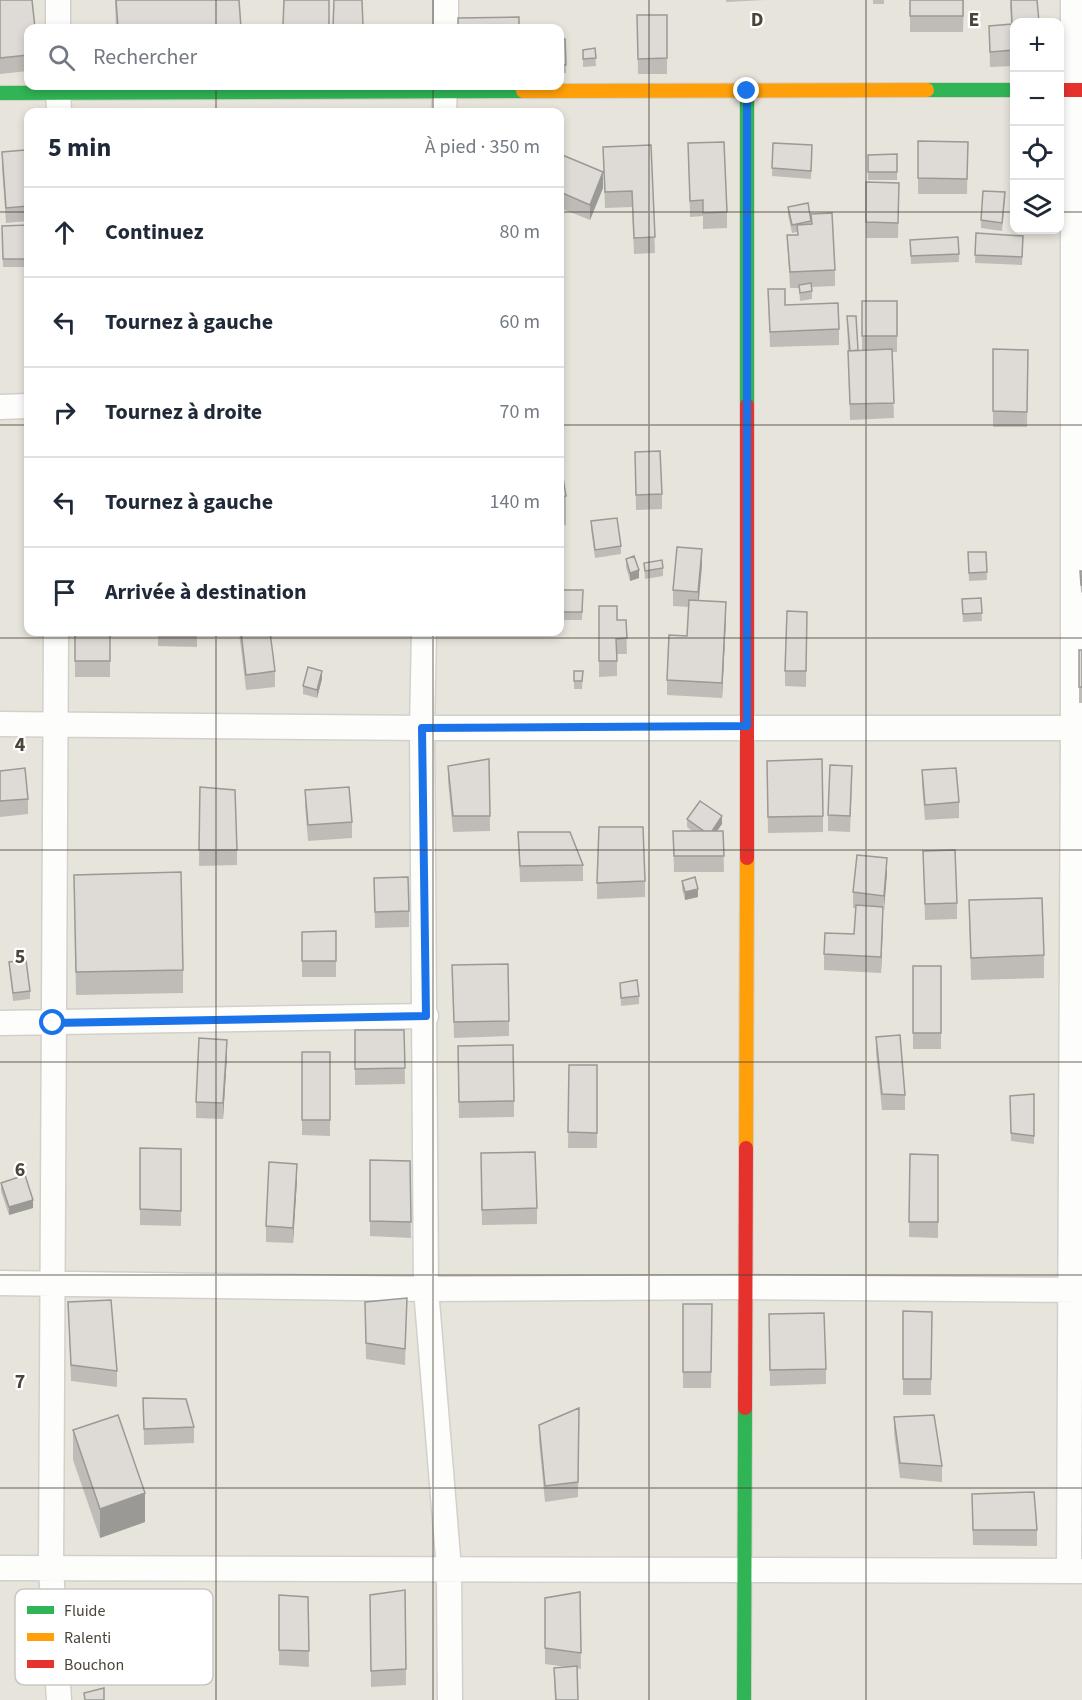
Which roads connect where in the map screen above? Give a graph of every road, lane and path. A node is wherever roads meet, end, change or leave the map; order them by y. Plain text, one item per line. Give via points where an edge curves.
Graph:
1 (58, 0) edge
2 (446, 0) edge
3 (1073, 0) edge
4 (58, 24) edge
5 (446, 24) edge
6 (1010, 90) edge
7 (1072, 90) edge
8 (747, 91) junction
9 (0, 93) edge
10 (58, 97) edge
11 (444, 97) edge
12 (24, 406) edge
13 (0, 407) edge
14 (56, 636) edge
15 (424, 636) edge
16 (0, 724) edge
17 (54, 724) junction
18 (747, 726) junction
19 (422, 728) junction
20 (1077, 728) edge
21 (426, 1016) junction
22 (0, 1023) edge
23 (53, 1023) junction
24 (0, 1283) edge
25 (52, 1284) junction
26 (745, 1287) junction
27 (426, 1289) junction
28 (1076, 1290) edge
29 (0, 1568) edge
30 (51, 1568) junction
31 (450, 1569) junction
32 (745, 1570) junction
33 (1076, 1571) edge
34 (52, 1589) edge
35 (57, 1685) edge
36 (58, 1700) edge
37 (450, 1700) edge
38 (744, 1700) edge

1 - 4 street
2 - 5 street
3 - 7 street
6 - 8 street
7 - 20 street
8 - 11 street
8 - 18 street
9 - 10 street
10 - 11 street
12 - 13 street
14 - 17 street
15 - 19 street
16 - 17 street
17 - 19 street
17 - 23 street
18 - 19 street
18 - 20 street
18 - 26 street
19 - 21 street
20 - 28 street
21 - 23 street
21 - 27 street
22 - 23 street
23 - 25 street
24 - 25 street
25 - 27 street
25 - 30 street
26 - 27 street
26 - 28 street
26 - 32 street
27 - 31 street
28 - 33 street
29 - 30 street
30 - 31 street
30 - 34 street
31 - 32 street
31 - 37 street
32 - 33 street
32 - 38 street
35 - 36 street

